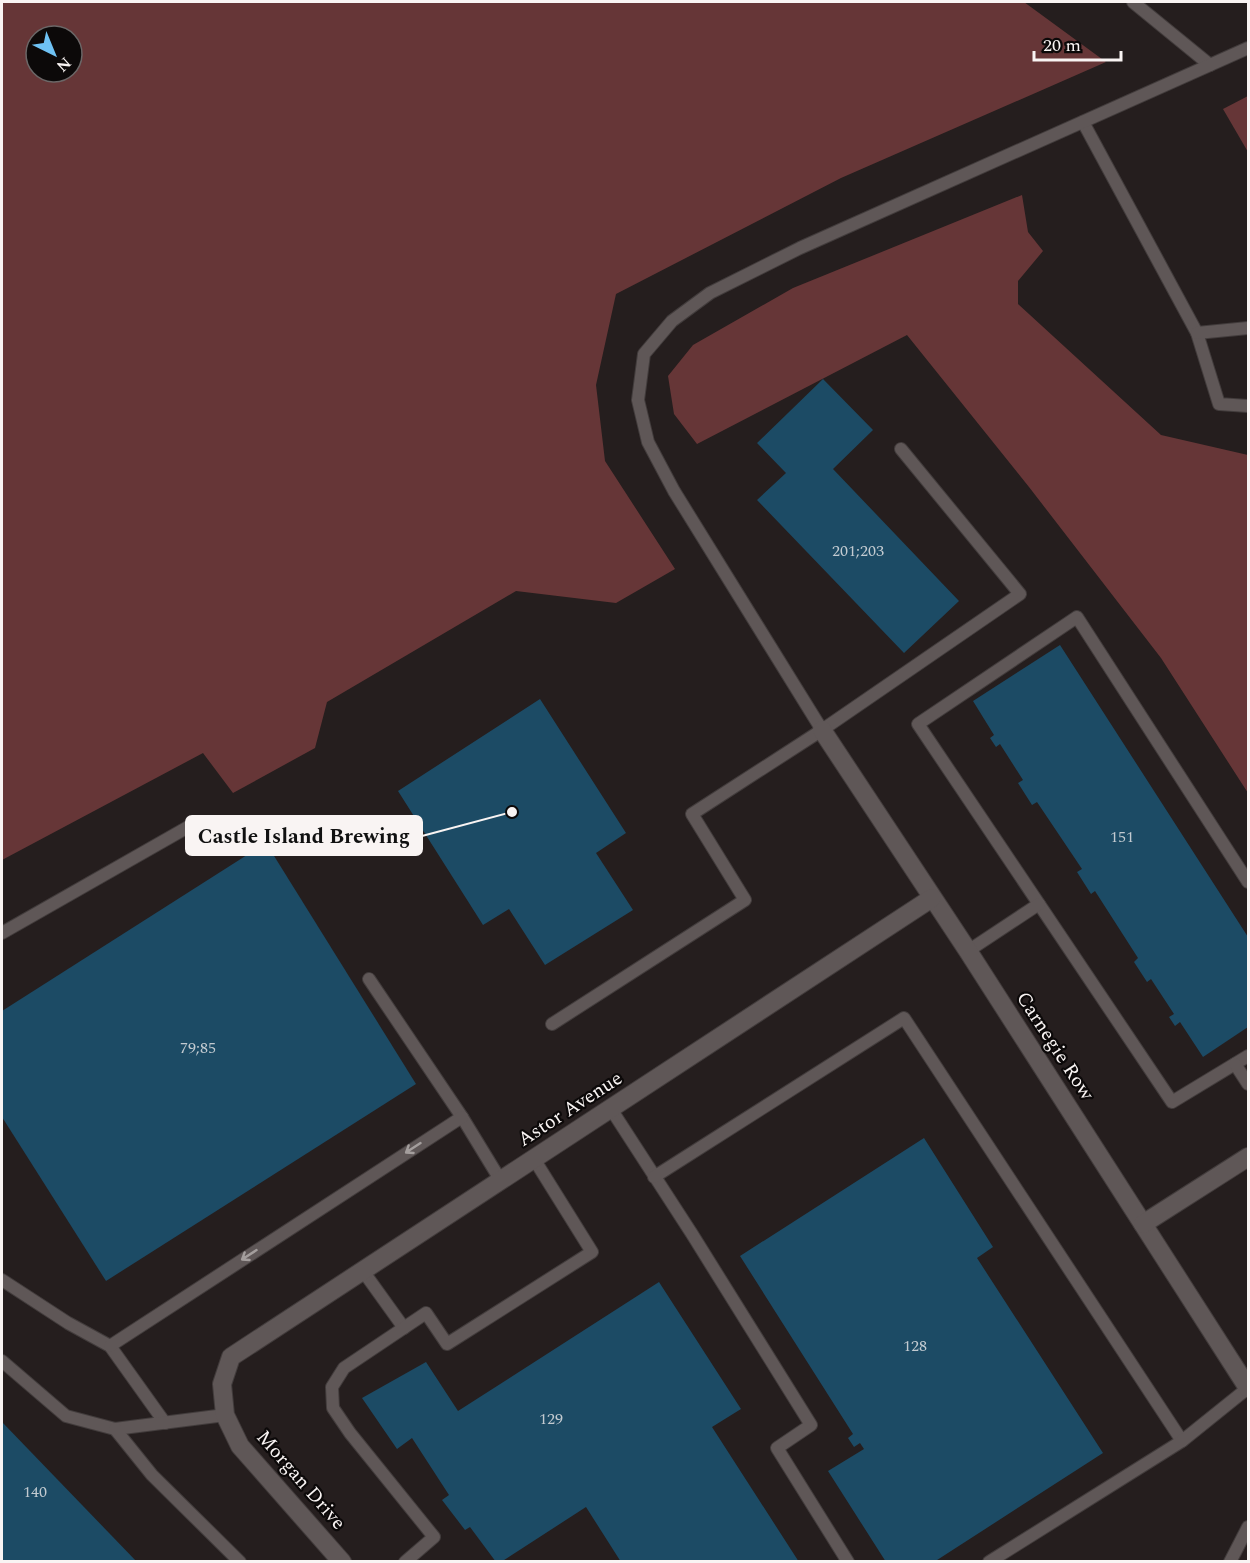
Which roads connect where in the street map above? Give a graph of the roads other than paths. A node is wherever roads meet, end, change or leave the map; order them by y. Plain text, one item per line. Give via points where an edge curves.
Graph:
1 (1133, 2) edge
2 (1248, 48) edge
3 (1210, 65) junction
4 (1083, 122) junction
5 (1248, 328) edge
6 (1197, 333) junction
7 (1248, 406) edge
8 (901, 449) dead end
9 (822, 730) junction
10 (188, 827) dead end
11 (1248, 882) edge
12 (932, 898) junction
13 (1039, 904) junction
14 (2, 933) edge
15 (968, 951) junction
16 (369, 979) dead end
17 (552, 1024) dead end
18 (1248, 1056) edge
19 (1235, 1064) junction
20 (1248, 1084) edge
21 (611, 1109) junction
22 (462, 1117) junction
23 (1248, 1157) edge
24 (534, 1159) junction
25 (654, 1178) junction
26 (501, 1181) junction
27 (1143, 1224) junction
28 (363, 1271) junction
29 (2, 1280) edge
30 (404, 1328) junction
31 (110, 1346) junction
32 (231, 1357) joint
33 (2, 1361) edge
34 (1248, 1388) edge
35 (225, 1415) junction
36 (165, 1423) junction
37 (114, 1429) junction
38 (1182, 1441) junction
39 (1248, 1528) edge
40 (240, 1562) edge
41 (342, 1562) edge
42 (405, 1562) edge
43 (848, 1562) edge
44 (989, 1562) edge
45 (1230, 1562) edge

1 - 3 lane
2 - 3 lane
3 - 4 lane
4 - 6 lane
4 - 9 lane via 800,248 710,293 672,321 644,354 638,399 648,442 674,491
5 - 6 lane
6 - 7 lane via 1219,404
8 - 9 lane via 1020,594
9 - 12 street, Carnegie Row
9 - 17 lane via 692,814 745,900
10 - 14 lane
11 - 13 lane via 1077,617 918,724
12 - 15 street, Carnegie Row
12 - 21 street, Astor Avenue
13 - 15 lane
13 - 19 lane via 1172,1102
15 - 27 street, Carnegie Row
16 - 22 lane
18 - 19 lane
19 - 20 lane
21 - 24 street, Astor Avenue
21 - 25 lane
22 - 26 lane
22 -> 31 lane
23 - 27 street
24 - 26 street, Astor Avenue
24 - 30 lane via 592,1252 447,1344 426,1313
25 - 38 lane via 904,1018
25 - 43 lane via 812,1425 777,1448
26 - 28 street, Astor Avenue
27 - 34 street, Carnegie Row
28 - 30 lane
28 - 32 street, Astor Avenue
29 - 31 lane
30 - 42 lane via 344,1368 332,1387 333,1408 434,1537
31 - 36 lane
32 - 35 street, Morgan Drive via 222,1384
33 - 37 lane via 66,1416
34 - 38 lane
35 - 36 lane
35 - 41 street, Morgan Drive via 240,1446
36 - 37 lane
37 - 40 lane via 152,1475
38 - 44 lane
39 - 45 lane

